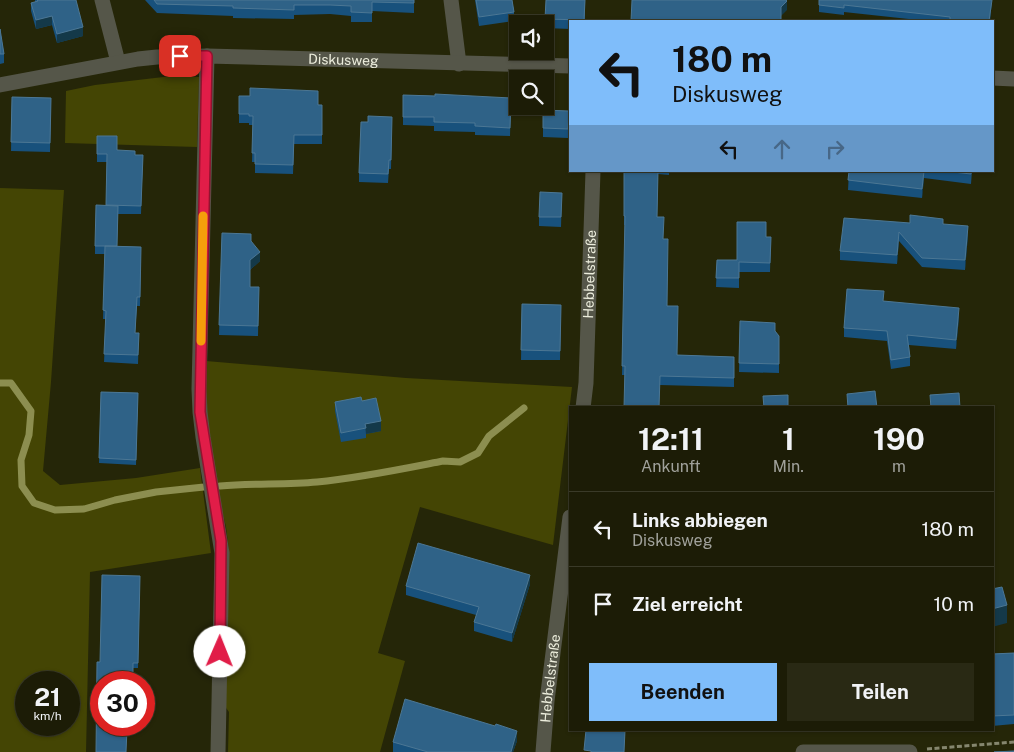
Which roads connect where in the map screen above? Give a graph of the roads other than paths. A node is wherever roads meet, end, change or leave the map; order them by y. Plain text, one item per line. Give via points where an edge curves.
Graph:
1 (102, 0) edge
2 (451, 0) edge
3 (207, 56) junction
4 (118, 62) junction
5 (459, 64) junction
6 (569, 66) edge
7 (994, 78) edge
8 (1014, 79) edge
9 (0, 85) edge
10 (593, 172) edge
11 (583, 406) edge
12 (569, 525) edge
13 (218, 752) edge
14 (544, 752) edge
15 (804, 752) edge
16 (812, 752) edge
17 (910, 752) edge

1 - 4 street
2 - 5 street
3 - 4 street, Diskusweg
3 - 5 street, Diskusweg
3 - 13 street via 200,396 203,436 222,553
4 - 9 street, Diskusweg
5 - 6 street, Diskusweg
7 - 8 street
10 - 11 street, Hebbelstraße
12 - 14 street, Hebbelstraße
15 - 16 street
16 - 17 street

